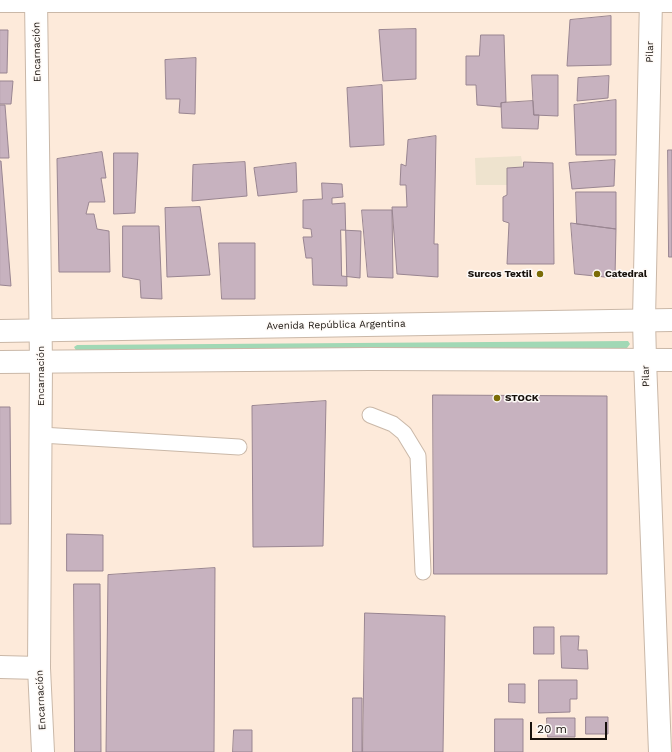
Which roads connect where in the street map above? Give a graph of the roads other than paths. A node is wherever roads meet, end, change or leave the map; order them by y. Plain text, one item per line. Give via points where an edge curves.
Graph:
1 (36, 0) edge
2 (651, 0) edge
3 (0, 1) edge
4 (672, 1) edge
5 (644, 319) junction
6 (672, 320) edge
7 (0, 331) edge
8 (40, 331) junction
9 (645, 360) junction
10 (672, 360) edge
11 (0, 362) edge
12 (41, 362) junction
13 (370, 415) dead end
14 (41, 435) junction
15 (239, 447) dead end
16 (423, 572) dead end
17 (0, 667) edge
18 (39, 668) junction
19 (43, 752) edge
20 (660, 752) edge

1 - 2 main road
1 - 3 main road
1 - 8 main road, Encarnación
2 - 4 main road
2 - 5 main road, Pilar
5 - 6 main road, Avenida República Argentina
5 - 8 main road, Avenida República Argentina
5 - 9 main road, Pilar
7 - 8 main road, Avenida República Argentina
8 - 12 main road, Encarnación
9 - 10 main road
9 - 12 main road
9 - 20 main road, Pilar
11 - 12 main road
12 - 14 main road, Encarnación
13 - 16 lane via 393,424 404,433 418,456
14 - 15 lane
14 - 18 main road, Encarnación
17 - 18 main road
18 - 19 main road, Encarnación

